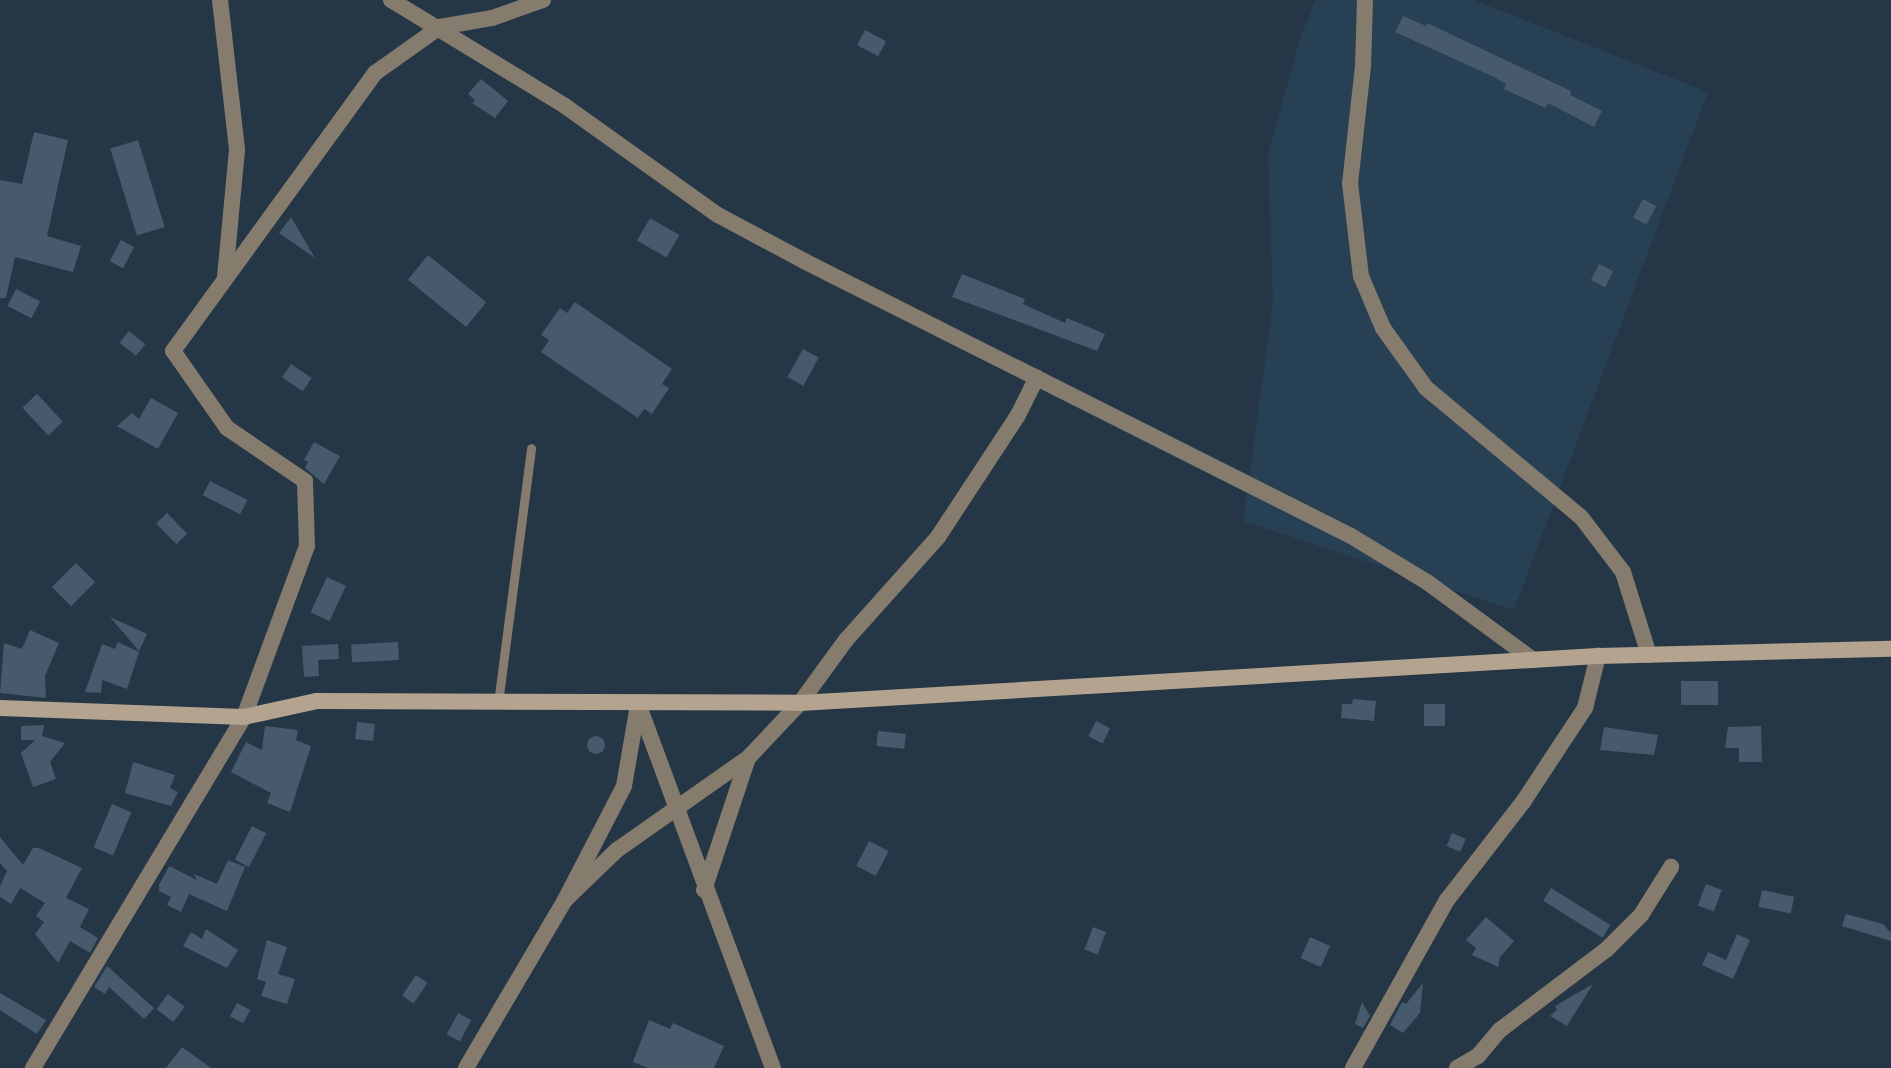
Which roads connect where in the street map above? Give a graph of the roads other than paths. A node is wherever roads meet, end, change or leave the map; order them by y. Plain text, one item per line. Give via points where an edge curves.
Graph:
1 (220, 0) edge
2 (391, 0) edge
3 (543, 0) edge
4 (1365, 0) edge
5 (440, 27) junction
6 (225, 279) junction
7 (1037, 377) junction
8 (531, 448) dead end
9 (1891, 649) edge
10 (1649, 655) junction
11 (1598, 656) junction
12 (1533, 660) junction
13 (498, 703) junction
14 (800, 703) junction
15 (638, 705) junction
16 (0, 708) edge
17 (244, 717) junction
18 (748, 758) junction
19 (676, 806) junction
20 (1671, 867) dead end
21 (704, 890) junction
22 (565, 900) junction
23 (1482, 1062) edge
24 (33, 1068) edge
25 (466, 1068) edge
26 (773, 1068) edge
27 (1353, 1068) edge
28 (1457, 1068) edge

1 - 6 street via 237,150
2 - 5 street
3 - 5 street via 492,18
4 - 10 street via 1350,183 1361,276 1383,328 1426,388 1581,517 1623,572
5 - 6 street via 375,73
5 - 7 street via 565,106 718,215
6 - 17 street via 173,351 227,428 305,481 307,546
7 - 12 street via 1351,536 1427,582
7 - 14 street via 938,537 846,640
8 - 13 lane
9 - 10 main road
10 - 11 main road
11 - 12 main road
11 - 27 street via 1585,708 1523,802 1447,900
12 - 14 main road
13 - 15 main road
13 - 17 main road via 317,701
14 - 15 main road
14 - 18 street
15 - 19 street
15 - 22 street via 624,786
16 - 17 main road
17 - 24 street
18 - 19 street
18 - 21 street
19 - 21 street
19 - 22 street via 617,850
20 - 23 street via 1641,915 1607,949 1500,1030
21 - 26 street
22 - 25 street
23 - 28 street

